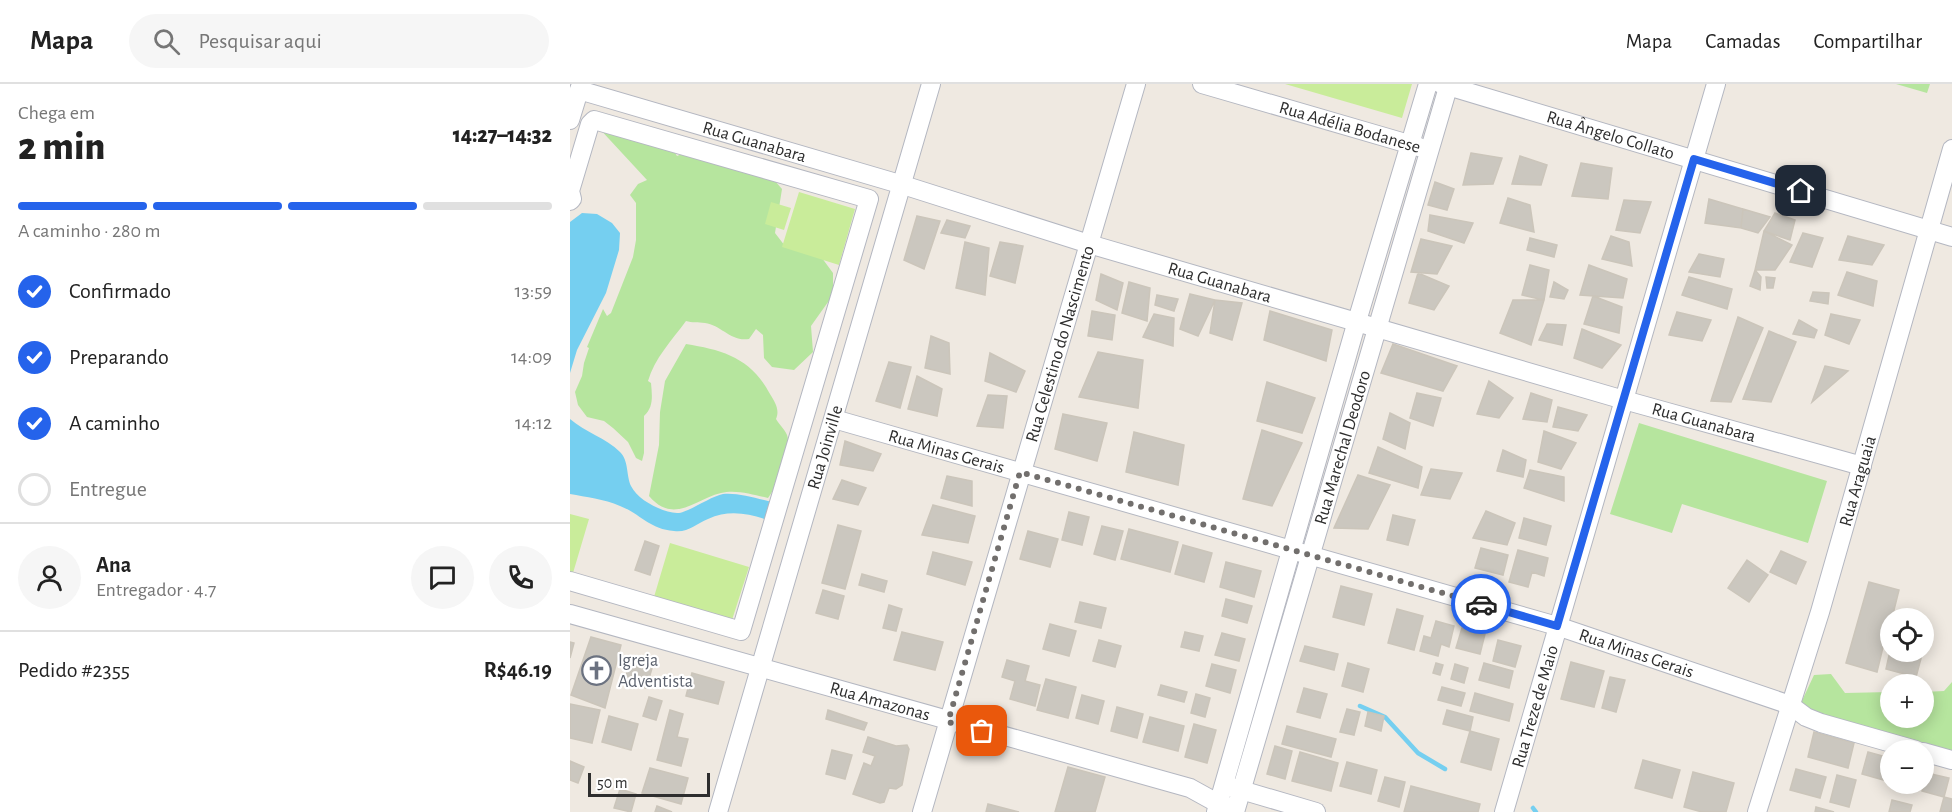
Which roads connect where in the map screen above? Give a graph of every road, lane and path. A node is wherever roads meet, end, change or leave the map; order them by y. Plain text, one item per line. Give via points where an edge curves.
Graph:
1 (931, 84) edge
2 (1136, 84) edge
3 (1202, 84) edge
4 (1428, 84) edge
5 (1716, 84) edge
6 (1446, 85) edge
7 (580, 87) edge
8 (570, 120) edge
9 (1409, 144) junction
10 (1952, 149) edge
11 (1429, 150) junction
12 (1694, 159) junction
13 (903, 185) junction
14 (570, 201) edge
15 (1930, 230) junction
16 (1382, 235) junction
17 (1952, 237) edge
18 (1403, 241) junction
19 (1089, 244) junction
20 (1357, 321) junction
21 (1377, 327) junction
22 (1335, 398) junction
23 (1624, 400) junction
24 (1355, 403) junction
25 (834, 419) junction
26 (1317, 461) junction
27 (1336, 466) junction
28 (1862, 466) junction
29 (1020, 472) junction
30 (1292, 549) junction
31 (1310, 555) junction
32 (570, 581) edge
33 (570, 614) edge
34 (1557, 626) junction
35 (1266, 640) junction
36 (1284, 646) junction
37 (759, 668) junction
38 (1790, 705) junction
39 (1257, 706) junction
40 (948, 722) junction
41 (1881, 740) edge
42 (1934, 755) edge
43 (1952, 760) edge
44 (1190, 788) junction
45 (1233, 788) junction
46 (1230, 810) edge
47 (718, 812) edge
48 (922, 812) edge
49 (1316, 812) edge
50 (1504, 812) edge
51 (1757, 812) edge

1 - 13 street, Rua Joinville
2 - 19 street, Rua Celestino do Nascimento
3 - 9 street, Rua Adélia Bodanese
4 - 9 street, Rua Marechal Deodoro
5 - 12 street, Rua Treze de Maio
6 - 11 street, Rua Marechal Deodoro
6 - 12 street, Rua Ângelo Collato
7 - 8 street
7 - 13 street, Rua Guanabara
9 - 11 street, Rua Adélia Bodanese
9 - 16 street, Rua Marechal Deodoro
10 - 15 street, Rua Araguaia
11 - 18 street, Rua Marechal Deodoro
12 - 15 street, Rua Ângelo Collato
12 - 23 street, Rua Treze de Maio
13 - 19 street, Rua Guanabara
13 - 25 street, Rua Joinville
14 - 32 street via 594,120 869,199 741,631
15 - 17 street, Rua Ângelo Collato
15 - 28 street, Rua Araguaia
16 - 18 street
16 - 20 street, Rua Marechal Deodoro
18 - 21 street, Rua Marechal Deodoro
19 - 20 street, Rua Guanabara
19 - 29 street, Rua Celestino do Nascimento
20 - 21 street, Rua Guanabara
20 - 22 street, Rua Marechal Deodoro
21 - 23 street, Rua Guanabara
21 - 24 street, Rua Marechal Deodoro
22 - 24 street
22 - 26 street, Rua Marechal Deodoro
23 - 28 street, Rua Guanabara
23 - 34 street, Rua Treze de Maio
24 - 27 street, Rua Marechal Deodoro
25 - 29 street, Rua Minas Gerais
25 - 37 street, Rua Joinville
26 - 27 street
26 - 30 street, Rua Marechal Deodoro
27 - 31 street, Rua Marechal Deodoro
28 - 38 street, Rua Araguaia
29 - 30 street, Rua Minas Gerais
29 - 40 street, Rua Celestino do Nascimento
30 - 31 street, Rua Minas Gerais
30 - 35 street, Rua Marechal Deodoro
31 - 34 street, Rua Minas Gerais
31 - 36 street, Rua Marechal Deodoro
33 - 37 street, Rua Amazonas
34 - 38 street, Rua Minas Gerais
34 - 50 street, Rua Treze de Maio
35 - 36 street
35 - 39 street, Rua Marechal Deodoro
36 - 39 street, Rua Marechal Deodoro
37 - 40 street, Rua Amazonas
37 - 47 street, Rua Joinville
38 - 41 street, Rua Minas Gerais via 1821,723
38 - 51 street, Rua Araguaia
39 - 45 street, Rua Marechal Deodoro
40 - 44 street, Rua Amazonas
40 - 48 street, Rua Celestino do Nascimento
42 - 43 street
44 - 45 street
44 - 46 street
45 - 46 street, Rua Marechal Deodoro
45 - 49 street

